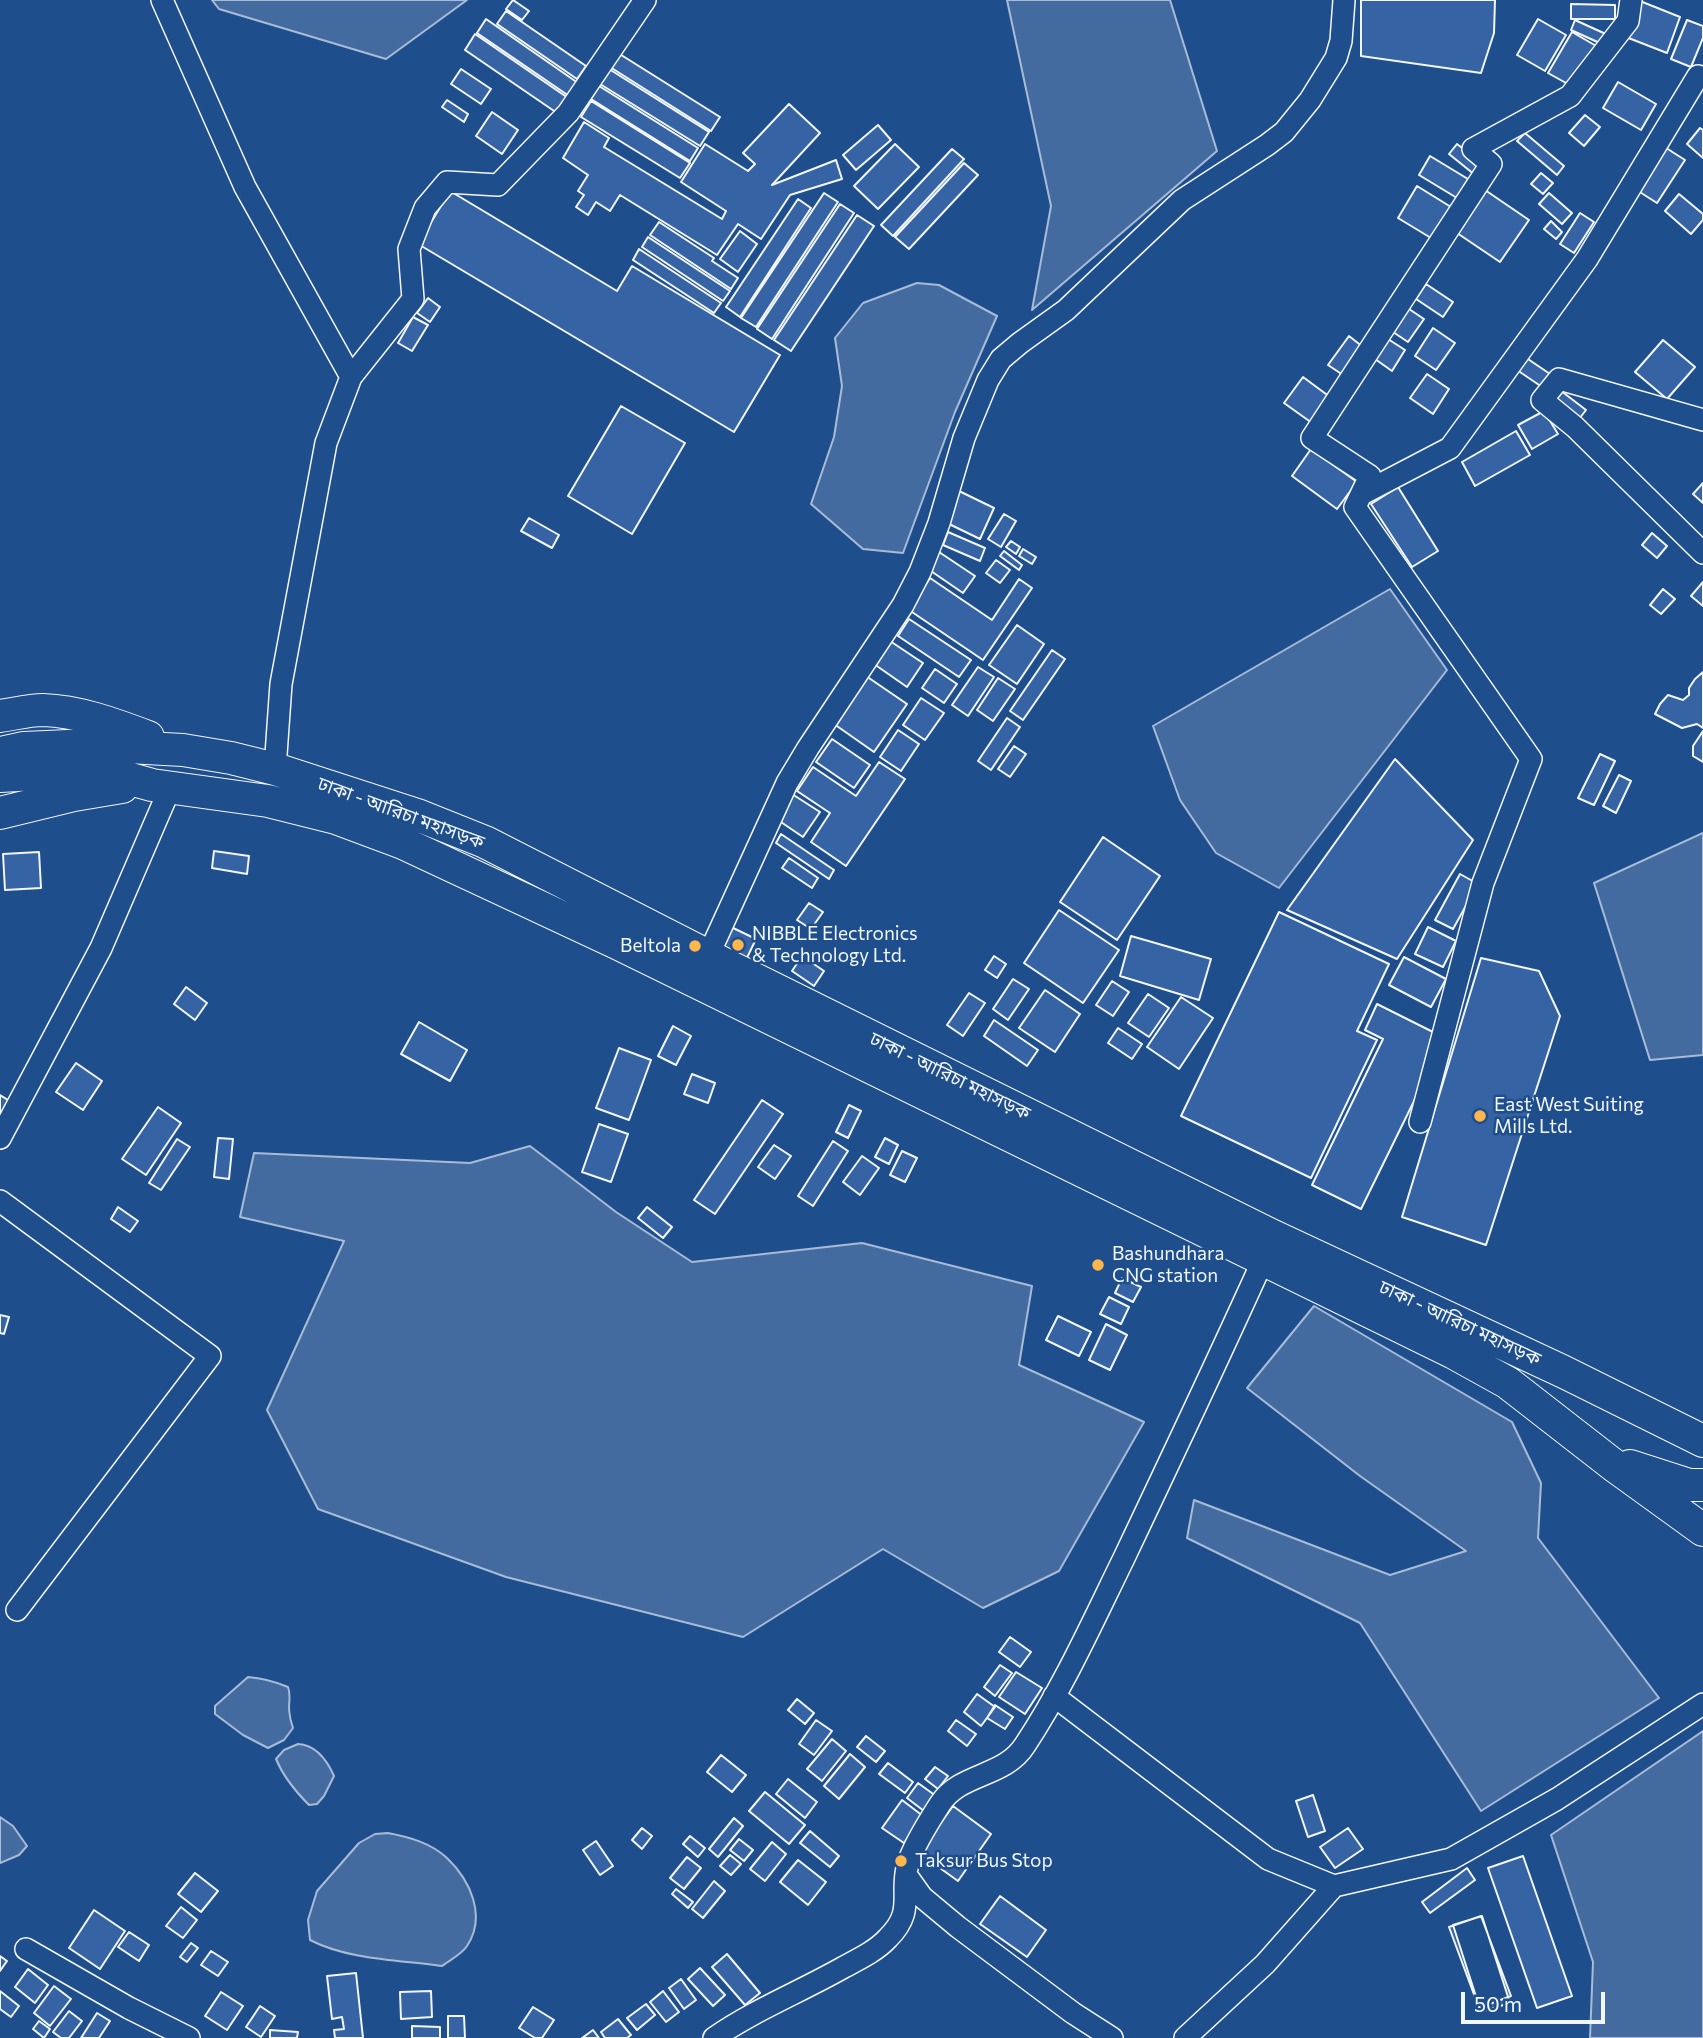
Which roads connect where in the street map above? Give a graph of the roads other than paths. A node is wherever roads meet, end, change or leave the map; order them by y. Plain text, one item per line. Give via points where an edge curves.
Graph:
1 (162, 0) edge
2 (645, 0) edge
3 (1344, 0) edge
4 (1631, 0) edge
5 (1702, 69) edge
6 (351, 377) junction
7 (1703, 420) edge
8 (1362, 494) junction
9 (1703, 554) edge
10 (0, 716) edge
11 (183, 750) junction
12 (0, 753) edge
13 (275, 769) junction
14 (0, 776) edge
15 (161, 786) junction
16 (0, 813) edge
17 (708, 956) junction
18 (1420, 1122) dead end
19 (0, 1138) edge
20 (0, 1201) edge
21 (1262, 1260) junction
22 (1699, 1440) edge
23 (1598, 1454) junction
24 (1703, 1485) edge
25 (1703, 1530) edge
26 (17, 1610) dead end
27 (1054, 1696) junction
28 (1703, 1704) edge
29 (907, 1876) junction
30 (1334, 1886) junction
31 (26, 1949) dead end
32 (189, 2038) edge
33 (714, 2038) edge
34 (1112, 2038) edge
35 (1185, 2038) edge

1 - 6 street via 245,187
2 - 6 street via 568,113 498,185 447,182 425,208 409,249 413,299
3 - 17 street via 1335,58 1284,132 1182,200 1075,302 1002,359 988,380 920,572 787,783
4 - 8 street via 1628,21 1570,96 1473,149 1491,164 1312,438 1370,476
5 - 8 street via 1587,259 1450,448
6 - 13 street via 326,443 281,684
7 - 9 street via 1559,379 1542,400
8 - 18 street via 1355,507 1531,759 1483,883
10 - 11 highway, ঢাকা - আরিচা মহাসড়ক via 43,710 72,714
11 - 12 highway, ঢাকা - আরিচা মহাসড়ক via 91,745
11 - 13 highway, ঢাকা - আরিচা মহাসড়ক
13 - 17 highway, ঢাকা - আরিচা মহাসড়ক via 421,816 485,842
14 - 15 highway via 88,771
15 - 16 highway via 74,794
15 - 19 street via 101,948
15 - 21 highway via 268,801 336,818 403,843
17 - 22 highway, ঢাকা - আরিচা মহাসড়ক via 1273,1236 1564,1371
20 - 26 street via 210,1356
21 - 23 highway via 1508,1383
21 - 27 street via 1188,1425
23 - 24 highway via 1689,1485
23 - 25 highway
27 - 29 street via 1014,1758 951,1790 941,1802 911,1857
27 - 30 street via 1268,1859
28 - 30 street via 1557,1799 1451,1859
29 - 33 street via 905,1912 886,1941
29 - 34 street via 922,1897 958,1927
30 - 35 street via 1265,1964
31 - 32 street

